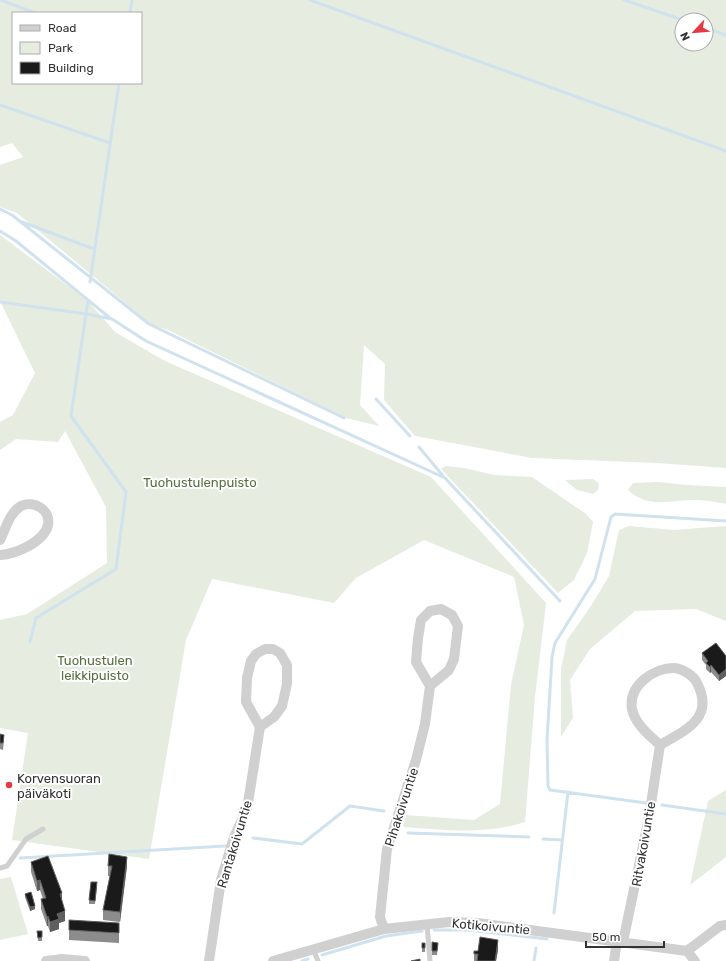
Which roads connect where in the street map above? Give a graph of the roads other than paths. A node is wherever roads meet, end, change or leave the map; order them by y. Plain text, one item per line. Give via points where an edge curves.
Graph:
1 (0, 540) edge
2 (0, 555) edge
3 (430, 686) junction
4 (260, 727) junction
5 (660, 745) junction
6 (43, 829) dead end
7 (0, 868) edge
8 (427, 924) junction
9 (726, 925) edge
10 (384, 929) junction
11 (620, 941) junction
12 (314, 949) junction
13 (687, 951) junction
14 (46, 961) edge
15 (85, 961) edge
16 (209, 961) edge
17 (274, 961) edge
18 (318, 961) edge
19 (430, 961) edge
20 (614, 961) edge
21 (695, 961) edge

1 - 2 street via 11,517 20,506 33,504 45,512 48,524 42,535 27,546 10,554
3 - 3 street via 449,670 454,659 458,626 452,615 441,609 430,611 421,620 418,638 416,662
3 - 10 street, Pihakoivuntie via 425,724 416,760 387,849 380,917
4 - 4 street via 274,717 282,706 287,684 287,665 280,653 273,649 265,649 256,654 251,661 247,678 246,702
4 - 16 street, Rantakoivuntie via 247,809 234,837 221,880
5 - 5 street via 688,728 702,713 703,695 694,678 677,668 662,669 648,676 634,691 632,709 643,729
5 - 11 street, Ritvakoivuntie via 649,817
6 - 7 lane via 26,839 7,866
8 - 10 street, Kotikoivuntie
8 - 11 street, Kotikoivuntie via 477,922
8 - 19 lane
9 - 13 street via 720,926
10 - 12 street, Kotikoivuntie
11 - 13 street, Kotikoivuntie
11 - 20 street, Ritvakoivuntie
12 - 17 street, Kotikoivuntie
12 - 18 lane
13 - 21 street
14 - 15 street

